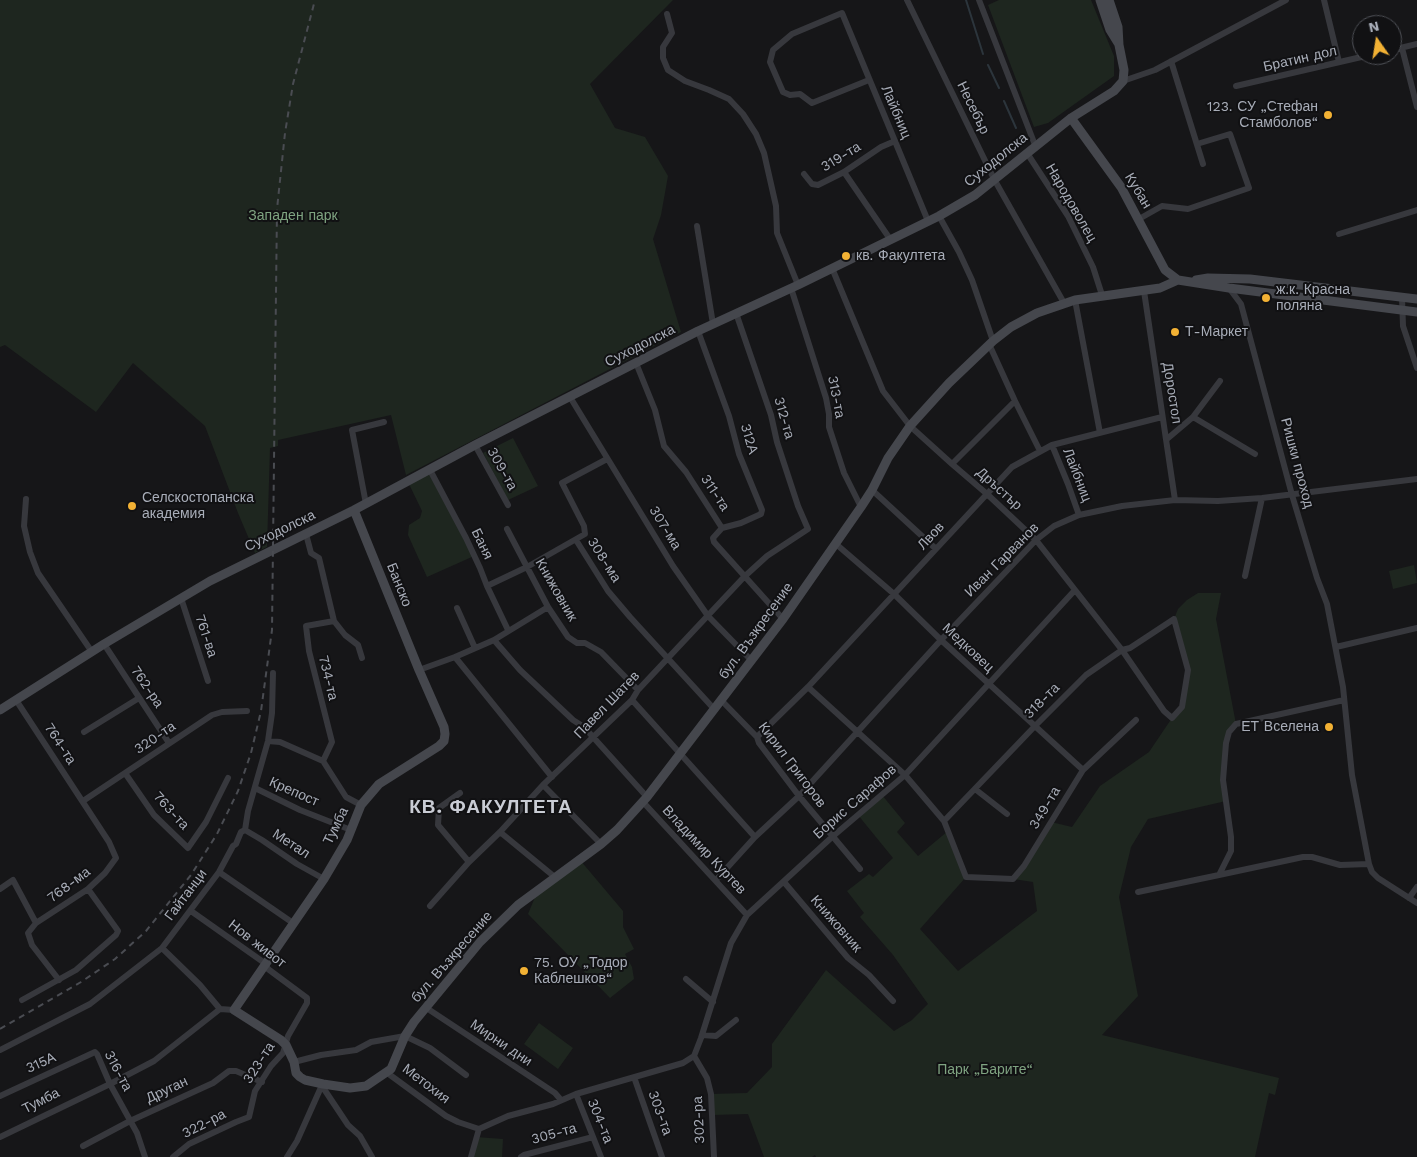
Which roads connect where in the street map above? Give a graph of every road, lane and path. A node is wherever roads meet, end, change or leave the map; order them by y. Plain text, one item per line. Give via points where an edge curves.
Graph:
1 (907, 0) edge
2 (979, 0) edge
3 (1100, 0) edge
4 (1109, 0) edge
5 (1286, 0) edge
6 (1324, 0) edge
7 (667, 14) dead end
8 (1417, 44) edge
9 (1119, 45) junction
10 (1402, 48) joint
11 (1352, 59) edge
12 (1171, 61) junction
13 (1339, 62) junction
14 (869, 80) junction
15 (1123, 81) junction
16 (1236, 86) dead end
17 (1417, 107) edge
18 (1071, 118) junction
19 (895, 142) junction
20 (1197, 144) junction
21 (1035, 145) junction
22 (1027, 153) junction
23 (1204, 164) dead end
24 (844, 172) junction
25 (804, 174) dead end
26 (994, 180) junction
27 (1417, 210) edge
28 (939, 216) junction
29 (1139, 219) junction
30 (928, 221) junction
31 (697, 226) dead end
32 (1339, 234) dead end
33 (890, 239) junction
34 (832, 268) junction
35 (1182, 280) junction
36 (794, 287) junction
37 (1229, 288) junction
38 (1144, 291) junction
39 (1102, 295) junction
40 (1402, 298) junction
41 (1417, 299) edge
42 (1075, 300) junction
43 (1064, 303) junction
44 (1402, 310) junction
45 (1417, 312) edge
46 (736, 313) junction
47 (713, 324) junction
48 (698, 331) junction
49 (991, 342) junction
50 (636, 363) junction
51 (1417, 368) edge
52 (1220, 381) dead end
53 (570, 397) junction
54 (1014, 401) junction
55 (1162, 417) junction
56 (1193, 417) junction
57 (384, 422) dead end
58 (910, 426) junction
59 (1100, 433) junction
60 (1167, 439) junction
61 (475, 445) junction
62 (1052, 445) junction
63 (1040, 451) junction
64 (1255, 454) dead end
65 (607, 459) junction
66 (952, 464) junction
67 (430, 470) junction
68 (1417, 479) edge
69 (872, 490) junction
70 (987, 494) junction
71 (1292, 495) junction
72 (1262, 498) junction
73 (26, 499) dead end
74 (1175, 500) junction
75 (366, 504) junction
76 (508, 505) dead end
77 (861, 507) junction
78 (354, 510) junction
79 (1079, 515) junction
80 (722, 528) junction
81 (507, 529) dead end
82 (808, 529) joint
83 (306, 534) junction
84 (576, 540) junction
85 (1036, 540) junction
86 (836, 544) junction
87 (936, 549) junction
88 (527, 567) junction
89 (1244, 576) dead end
90 (744, 577) junction
91 (486, 586) junction
92 (1075, 590) junction
93 (894, 594) junction
94 (182, 598) junction
95 (548, 607) junction
96 (457, 608) dead end
97 (708, 616) junction
98 (783, 619) junction
99 (334, 621) junction
100 (1417, 628) edge
101 (508, 630) junction
102 (494, 640) junction
103 (941, 640) junction
104 (104, 644) junction
105 (1336, 647) junction
106 (475, 648) junction
107 (1122, 650) junction
108 (92, 652) junction
109 (455, 657) junction
110 (362, 658) dead end
111 (667, 660) junction
112 (752, 661) junction
113 (419, 670) junction
114 (273, 673) dead end
115 (208, 681) dead end
116 (989, 684) junction
117 (808, 687) junction
118 (638, 690) junction
119 (139, 698) junction
120 (16, 700) junction
121 (632, 700) junction
122 (1344, 700) junction
123 (722, 701) junction
124 (0, 710) edge
125 (715, 710) junction
126 (246, 711) dead end
127 (1172, 718) joint
128 (1136, 720) dead end
129 (1035, 726) junction
130 (84, 732) dead end
131 (859, 732) junction
132 (757, 737) junction
133 (594, 738) junction
134 (268, 741) junction
135 (169, 743) junction
136 (682, 754) junction
137 (323, 761) junction
138 (1083, 770) junction
139 (125, 773) junction
140 (905, 775) junction
141 (552, 777) junction
142 (228, 778) dead end
143 (543, 785) junction
144 (255, 788) junction
145 (975, 789) junction
146 (460, 793) dead end
147 (799, 796) junction
148 (645, 800) junction
149 (83, 801) junction
150 (361, 805) junction
151 (1007, 814) dead end
152 (944, 821) junction
153 (245, 830) junction
154 (351, 830) junction
155 (500, 832) junction
156 (755, 837) junction
157 (832, 837) junction
158 (601, 844) junction
159 (469, 862) junction
160 (1369, 864) junction
161 (860, 869) dead end
162 (220, 872) junction
163 (1219, 875) junction
164 (556, 878) junction
165 (324, 879) junction
166 (716, 880) junction
167 (784, 882) junction
168 (1417, 887) edge
169 (0, 889) edge
170 (88, 889) junction
171 (1138, 892) dead end
172 (1409, 898) junction
173 (1417, 903) edge
174 (430, 906) dead end
175 (191, 911) junction
176 (747, 915) junction
177 (36, 923) junction
178 (294, 923) junction
179 (162, 948) junction
180 (266, 964) junction
181 (59, 980) junction
182 (686, 980) dead end
183 (307, 998) joint
184 (22, 1000) dead end
185 (893, 1001) dead end
186 (712, 1002) junction
187 (425, 1007) junction
188 (220, 1009) junction
189 (234, 1010) junction
190 (736, 1020) dead end
191 (702, 1035) junction
192 (405, 1036) junction
193 (286, 1045) junction
194 (0, 1050) edge
195 (92, 1053) joint
196 (694, 1056) junction
197 (294, 1062) junction
198 (386, 1072) junction
199 (466, 1075) dead end
200 (634, 1077) junction
201 (262, 1082) junction
202 (110, 1084) junction
203 (322, 1085) junction
204 (576, 1094) junction
205 (0, 1096) edge
206 (561, 1100) junction
207 (249, 1118) joint
208 (130, 1121) junction
209 (479, 1129) junction
210 (0, 1137) edge
211 (593, 1137) junction
212 (83, 1146) dead end
213 (145, 1157) edge
214 (173, 1157) edge
215 (287, 1157) edge
216 (372, 1157) edge
217 (471, 1157) edge
218 (521, 1157) edge
219 (600, 1157) edge
220 (662, 1157) edge
221 (714, 1157) edge

1 - 26 street, Несебър
2 - 21 street
3 - 9 street
4 - 9 street via 1118,27
5 - 12 street, Суходолска
6 - 13 street
7 - 36 street, 313-та via 672,33 664,47 663,58 668,70 685,81 729,99 756,134 764,153 776,206 777,233
8 - 10 street
9 - 15 street
10 - 17 street
11 - 13 street, Братин дол
12 - 15 street, Суходолска
12 - 20 street
13 - 16 street, Братин дол
14 - 14 street, Лайбниц via 842,14 792,34 773,50 770,62 783,92 800,94 812,103
14 - 19 street, Лайбниц
15 - 18 street, Суходолска via 1114,91
18 - 21 street, Суходолска
18 - 29 street, Кубан via 1121,187
19 - 24 street, 319-та via 881,147
19 - 30 street, Лайбниц
20 - 23 street
20 - 29 street via 1230,134 1248,188 1188,209 1162,206
21 - 22 street, Суходолска
22 - 26 street, Суходолска
22 - 39 street, Народоволец via 1068,216 1093,267
24 - 25 street, 319-та via 818,186
24 - 33 street
26 - 28 street, Суходолска
26 - 43 street, Несебър
27 - 32 street
28 - 30 street, Суходолска
28 - 49 street, Лайбниц via 972,280
29 - 35 street, Кубан via 1165,270
30 - 33 street, Суходолска
31 - 47 street
33 - 34 street, Суходолска
34 - 36 street, Суходолска
34 - 58 street, Дръстър via 883,391
35 - 37 street
35 - 38 street, бул. Възкресение
35 - 40 street, бул. Възкресение via 1250,280
36 - 46 street, Суходолска
36 - 77 street, 313-та via 826,398 829,427 844,472
37 - 44 street
37 - 71 street, Ришки проход via 1241,304
38 - 39 street, бул. Възкресение
38 - 55 street, Доростол
39 - 42 street, бул. Възкресение
40 - 41 street, бул. Възкресение
40 - 44 street
42 - 43 street, бул. Възкресение
42 - 59 street
43 - 49 street, бул. Възкресение via 1011,327
44 - 45 street
44 - 51 street via 1403,326
46 - 47 street, Суходолска
46 - 82 street, 312-та
47 - 48 street, Суходолска
48 - 50 street, Суходолска
48 - 80 street, 312А via 729,416 739,454 762,510 761,514 741,523
49 - 54 street, Лайбниц
49 - 58 street, бул. Възкресение
50 - 53 street, Суходолска
50 - 80 street, 311-та via 655,410 664,446 686,472
52 - 56 street
53 - 61 street, Суходолска
53 - 65 street, 307-ма
54 - 63 street, Лайбниц
54 - 66 street
55 - 59 street, Лвов
55 - 60 street, Доростол
56 - 60 street
56 - 64 street
57 - 75 street via 352,430
58 - 66 street, Дръстър
58 - 69 street, бул. Възкресение via 888,458
59 - 62 street, Лвов
60 - 74 street, Доростол
61 - 67 street, Суходолска
61 - 76 street, 309-та
62 - 63 street, Лвов
62 - 79 street, Лайбниц
63 - 70 street, Лвов via 1012,467
65 - 84 street, 308-ма via 562,483 584,526 585,534
65 - 97 street, 307-ма
66 - 70 street, Дръстър
67 - 75 street, Суходолска
67 - 91 street, Баня
68 - 71 street, Иван Гарванов
69 - 77 street, бул. Възкресение
69 - 87 street
70 - 85 street, Дръстър
70 - 87 street, Лвов
71 - 72 street, Иван Гарванов
71 - 105 street, Ришки проход via 1327,604
72 - 74 street, Иван Гарванов
72 - 89 street
73 - 108 street via 24,526 38,573
74 - 79 street, Иван Гарванов
75 - 78 street, Суходолска
77 - 86 street, бул. Възкресение
78 - 83 street, Суходолска
78 - 113 street, Банско
79 - 85 street, Иван Гарванов via 1054,526
80 - 90 street, 311-та via 713,538 714,542
81 - 88 street, Книжовник
82 - 90 street, Павел Шатев via 767,556
83 - 94 street, Суходолска
83 - 99 street via 311,553 319,558
84 - 88 street
84 - 111 street, 308-ма via 608,590
85 - 92 street, Дръстър
85 - 103 street, Иван Гарванов
86 - 93 street, Медковец
86 - 98 street, бул. Възкресение
87 - 93 street, Лвов
88 - 91 street
88 - 95 street, Книжовник
90 - 97 street, Павел Шатев
90 - 98 street, 311-та
91 - 101 street, Баня
92 - 107 street, Дръстър
92 - 116 street, Борис Сарафов
93 - 103 street, Медковец
93 - 117 street, Лвов
94 - 104 street, Суходолска
94 - 115 street, 761-ва
95 - 101 street
95 - 118 street, Книжовник via 568,637 601,652
96 - 106 street
97 - 111 street, Павел Шатев
97 - 112 street, 307-ма
98 - 112 street, бул. Възкресение
99 - 110 street via 344,635 358,645
99 - 137 street, 734-та via 306,626 309,651 332,742
100 - 105 street
101 - 102 street
102 - 106 street
102 - 133 street, Владимир Куртев via 520,670
103 - 116 street, Медковец
103 - 131 street, Иван Гарванов
104 - 108 street, Суходолска
104 - 119 street, 762-ра
105 - 122 street, Ришки проход
106 - 109 street
107 - 127 street, Дръстър
107 - 127 street, 318-та via 1174,619 1188,670 1182,707
107 - 129 street, 318-та via 1086,675
108 - 120 street, Суходолска
109 - 113 street
109 - 141 street
111 - 118 street, Павел Шатев
111 - 125 street
112 - 123 street, бул. Възкресение
113 - 150 street, Тумба via 444,727 444,741 379,784
114 - 134 street, Гайтанци
116 - 129 street, Медковец
116 - 140 street, Борис Сарафов
117 - 131 street
117 - 132 street, Лвов
118 - 121 street, Павел Шатев
119 - 130 street
119 - 135 street, 762-ра
120 - 124 street, Суходолска
120 - 149 street, 764-та
121 - 133 street, Павел Шатев
121 - 136 street
122 - 160 street, Ришки проход via 1352,775
122 - 163 street via 1236,724 1229,732 1223,780 1231,851
123 - 125 street, бул. Възкресение
123 - 132 street, Кирил Григоров
125 - 136 street, бул. Възкресение
126 - 135 street, 320-та via 212,715
128 - 138 street, 349-та
129 - 138 street, Медковец
129 - 145 street, 318-та
131 - 140 street
131 - 147 street, Иван Гарванов
132 - 147 street, Кирил Григоров
133 - 141 street, Павел Шатев
133 - 148 street, Владимир Куртев
134 - 137 street via 280,742
134 - 144 street, Гайтанци
135 - 139 street, 320-та
136 - 148 street, бул. Възкресение
136 - 156 street
137 - 150 street via 346,797
138 - 152 street, 349-та via 1013,879 966,876
139 - 142 street, 763-та via 154,815 188,848 206,822
139 - 149 street, 320-та
140 - 152 street
140 - 157 street, Борис Сарафов
141 - 143 street, Павел Шатев
143 - 155 street, Павел Шатев
143 - 158 street
144 - 153 street, Гайтанци
144 - 154 street, Крепост
145 - 151 street
145 - 152 street, 318-та
146 - 159 street via 438,808 438,825
147 - 156 street, Иван Гарванов
147 - 157 street, Кирил Григоров
148 - 158 street, бул. Възкресение
148 - 166 street, Владимир Куртев
149 - 170 street, 768-ма via 116,858 105,874
150 - 154 street, Тумба
153 - 162 street, Гайтанци
153 - 165 street, Метал
154 - 165 street, Тумба
155 - 159 street, Павел Шатев
155 - 164 street
156 - 166 street, Иван Гарванов
157 - 161 street, Кирил Григоров
157 - 167 street, Борис Сарафов
158 - 164 street, бул. Възкресение
159 - 174 street, Павел Шатев
160 - 163 street via 1340,864 1303,857
160 - 172 street, Ришки проход via 1378,878
162 - 175 street, Гайтанци
162 - 178 street
163 - 171 street
164 - 187 street, бул. Възкресение via 498,924
165 - 178 street, Тумба
166 - 176 street, Владимир Куртев
167 - 176 street, Борис Сарафов
167 - 185 street, Книжовник via 848,958
168 - 172 street
169 - 177 street via 13,880
170 - 177 street, 768-ма
170 - 181 street via 118,931 76,970
172 - 173 street, Ришки проход
175 - 179 street, Гайтанци
175 - 180 street, Нов живот
176 - 186 street, Борис Сарафов via 731,943
177 - 181 street via 28,933 32,945
178 - 180 street, Тумба
179 - 188 street
179 - 194 street, Гайтанци via 90,1004
180 - 183 street, Нов живот via 268,969
180 - 189 street, Тумба
181 - 184 street
182 - 186 street
183 - 193 street, 323-та
186 - 191 street, Борис Сарафов
187 - 192 street, бул. Възкресение
187 - 206 street, Мирни дни via 556,1093
188 - 189 street, Метохия
188 - 202 street, Тумба via 154,1061
189 - 193 street, Метохия
190 - 191 street via 716,1036
191 - 196 street, Борис Сарафов
192 - 197 street
192 - 198 street, бул. Възкресение via 391,1069
192 - 199 street via 430,1048
193 - 197 street, Метохия
193 - 201 street, 323-та
195 - 202 street, 316-та via 97,1054
195 - 205 street, 315А
196 - 200 street
196 - 221 street, 302-ра via 707,1078 711,1094
197 - 203 street, Метохия via 300,1077
198 - 203 street, Метохия via 366,1086
198 - 209 street, Метохия via 446,1116
200 - 204 street
200 - 220 street, 303-та
201 - 207 street, 323-та via 254,1091
201 - 208 street, Друган via 229,1071 213,1083
202 - 208 street, 316-та
202 - 210 street, Тумба
203 - 215 street
203 - 216 street via 340,1116 360,1136
204 - 206 street
204 - 211 street, 304-та
206 - 209 street via 508,1116
207 - 214 street, 322-ра via 189,1144
208 - 212 street, Друган
208 - 213 street, 316-та
209 - 217 street
211 - 218 street, 305-та
211 - 219 street, 304-та

